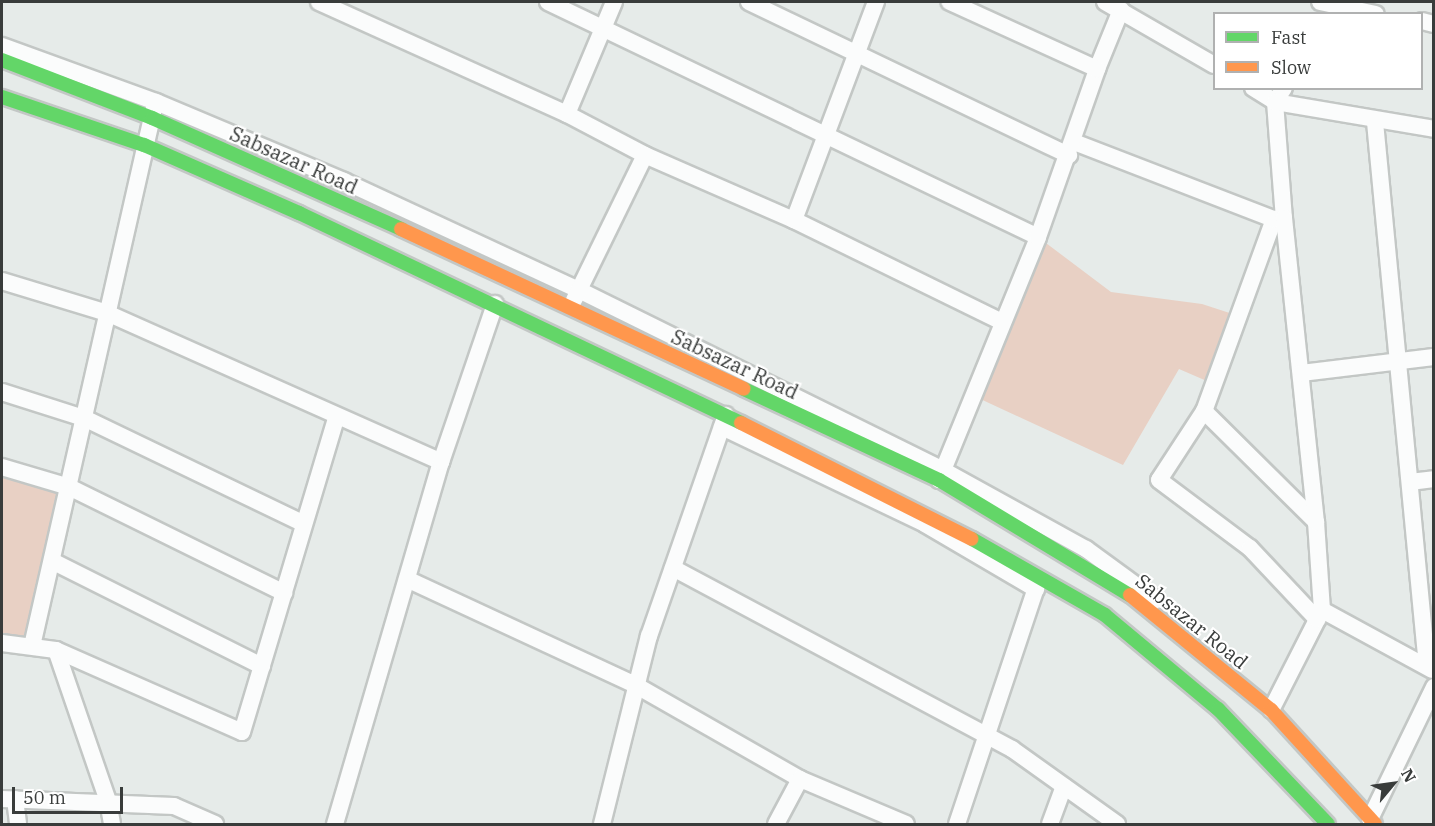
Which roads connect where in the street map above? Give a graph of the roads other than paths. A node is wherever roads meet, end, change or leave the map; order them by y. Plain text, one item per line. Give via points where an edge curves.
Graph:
1 (319, 2) edge
2 (548, 2) edge
3 (614, 2) edge
4 (749, 2) edge
5 (876, 2) edge
6 (950, 2) edge
7 (1105, 2) edge
8 (1329, 7) edge
9 (1121, 10) junction
10 (1363, 12) edge
11 (601, 28) junction
12 (2, 46) edge
13 (857, 52) junction
14 (2, 60) edge
15 (1213, 64) edge
16 (1097, 69) junction
17 (1261, 90) edge
18 (1280, 95) edge
19 (2, 97) edge
20 (154, 110) junction
21 (567, 114) junction
22 (1375, 122) junction
23 (1434, 129) edge
24 (826, 135) junction
25 (144, 145) junction
26 (1071, 148) junction
27 (645, 155) junction
28 (1279, 218) junction
29 (794, 220) junction
30 (1038, 237) junction
31 (2, 281) edge
32 (579, 290) junction
33 (495, 304) junction
34 (571, 306) junction
35 (107, 313) junction
36 (1002, 322) junction
37 (1434, 357) edge
38 (1399, 362) junction
39 (699, 370) junction
40 (1301, 373) junction
41 (2, 392) edge
42 (687, 396) junction
43 (1204, 411) junction
44 (337, 416) junction
45 (84, 418) junction
46 (724, 421) junction
47 (441, 462) junction
48 (2, 467) edge
49 (941, 475) junction
50 (1434, 478) edge
51 (1410, 482) junction
52 (69, 488) junction
53 (1316, 522) junction
54 (304, 524) junction
55 (52, 561) junction
56 (673, 568) junction
57 (407, 579) junction
58 (1038, 583) junction
59 (284, 593) junction
60 (1320, 614) junction
61 (2, 643) edge
62 (32, 646) junction
63 (56, 650) junction
64 (261, 666) junction
65 (1430, 668) edge
66 (637, 686) junction
67 (1434, 687) edge
68 (1272, 706) junction
69 (989, 737) junction
70 (800, 779) junction
71 (1064, 786) junction
72 (8, 799) edge
73 (108, 801) junction
74 (1374, 818) edge
75 (18, 825) edge
76 (112, 825) edge
77 (215, 825) edge
78 (335, 825) edge
79 (602, 825) edge
80 (776, 825) edge
81 (906, 825) edge
82 (957, 825) edge
83 (1050, 825) edge
84 (1117, 825) edge
85 (1328, 825) edge

1 - 21 street
2 - 11 street
3 - 11 street
4 - 13 street
5 - 13 street
6 - 16 street
7 - 9 street
8 - 10 street
9 - 15 street
9 - 16 street
11 - 21 street
11 - 24 street
12 - 20 street
13 - 24 street
13 - 26 street
14 - 20 main road, Sabsazar Road
16 - 26 street
17 - 18 street
18 - 22 street
18 - 28 street
19 - 25 main road
20 - 25 street
20 - 32 street via 344,181
20 - 34 main road, Sabsazar Road
21 - 27 street
22 - 23 street
22 - 38 street
24 - 29 street
24 - 30 street
25 - 33 main road
25 - 35 street
26 - 28 street
26 - 30 street
27 - 29 street
27 - 32 street
28 - 40 street
28 - 43 street
29 - 36 street
30 - 36 street
31 - 35 street
32 - 34 street
32 - 49 street
33 - 42 main road
33 - 47 street
34 - 39 main road, Sabsazar Road
35 - 44 street
35 - 45 street
36 - 49 street
37 - 38 street
38 - 40 street
38 - 51 street
39 - 42 main road
39 - 49 main road, Sabsazar Road
40 - 53 street
41 - 45 street
42 - 46 main road
43 - 53 street
43 - 60 street via 1159,480 1250,548
44 - 47 street
44 - 54 street
45 - 52 street
45 - 54 street
46 - 56 street
46 - 58 street
47 - 57 street
48 - 52 street
49 - 68 street via 1086,549 1145,591
50 - 51 street
51 - 65 street
52 - 55 street
52 - 59 street
53 - 60 street
54 - 59 street
55 - 62 street
55 - 64 street
56 - 66 street
56 - 69 street
57 - 66 street
57 - 78 street
58 - 69 street
58 - 85 main road via 1105,615 1218,709
59 - 64 street
60 - 65 street
60 - 68 street
61 - 62 street
62 - 63 street
63 - 64 street via 242,732
63 - 73 street
66 - 70 street
66 - 79 street
67 - 74 street
68 - 74 street
69 - 71 street
69 - 82 street
70 - 80 street
70 - 81 street
71 - 83 street
71 - 84 street
72 - 73 street
72 - 75 street
73 - 76 street
73 - 77 street via 174,806

